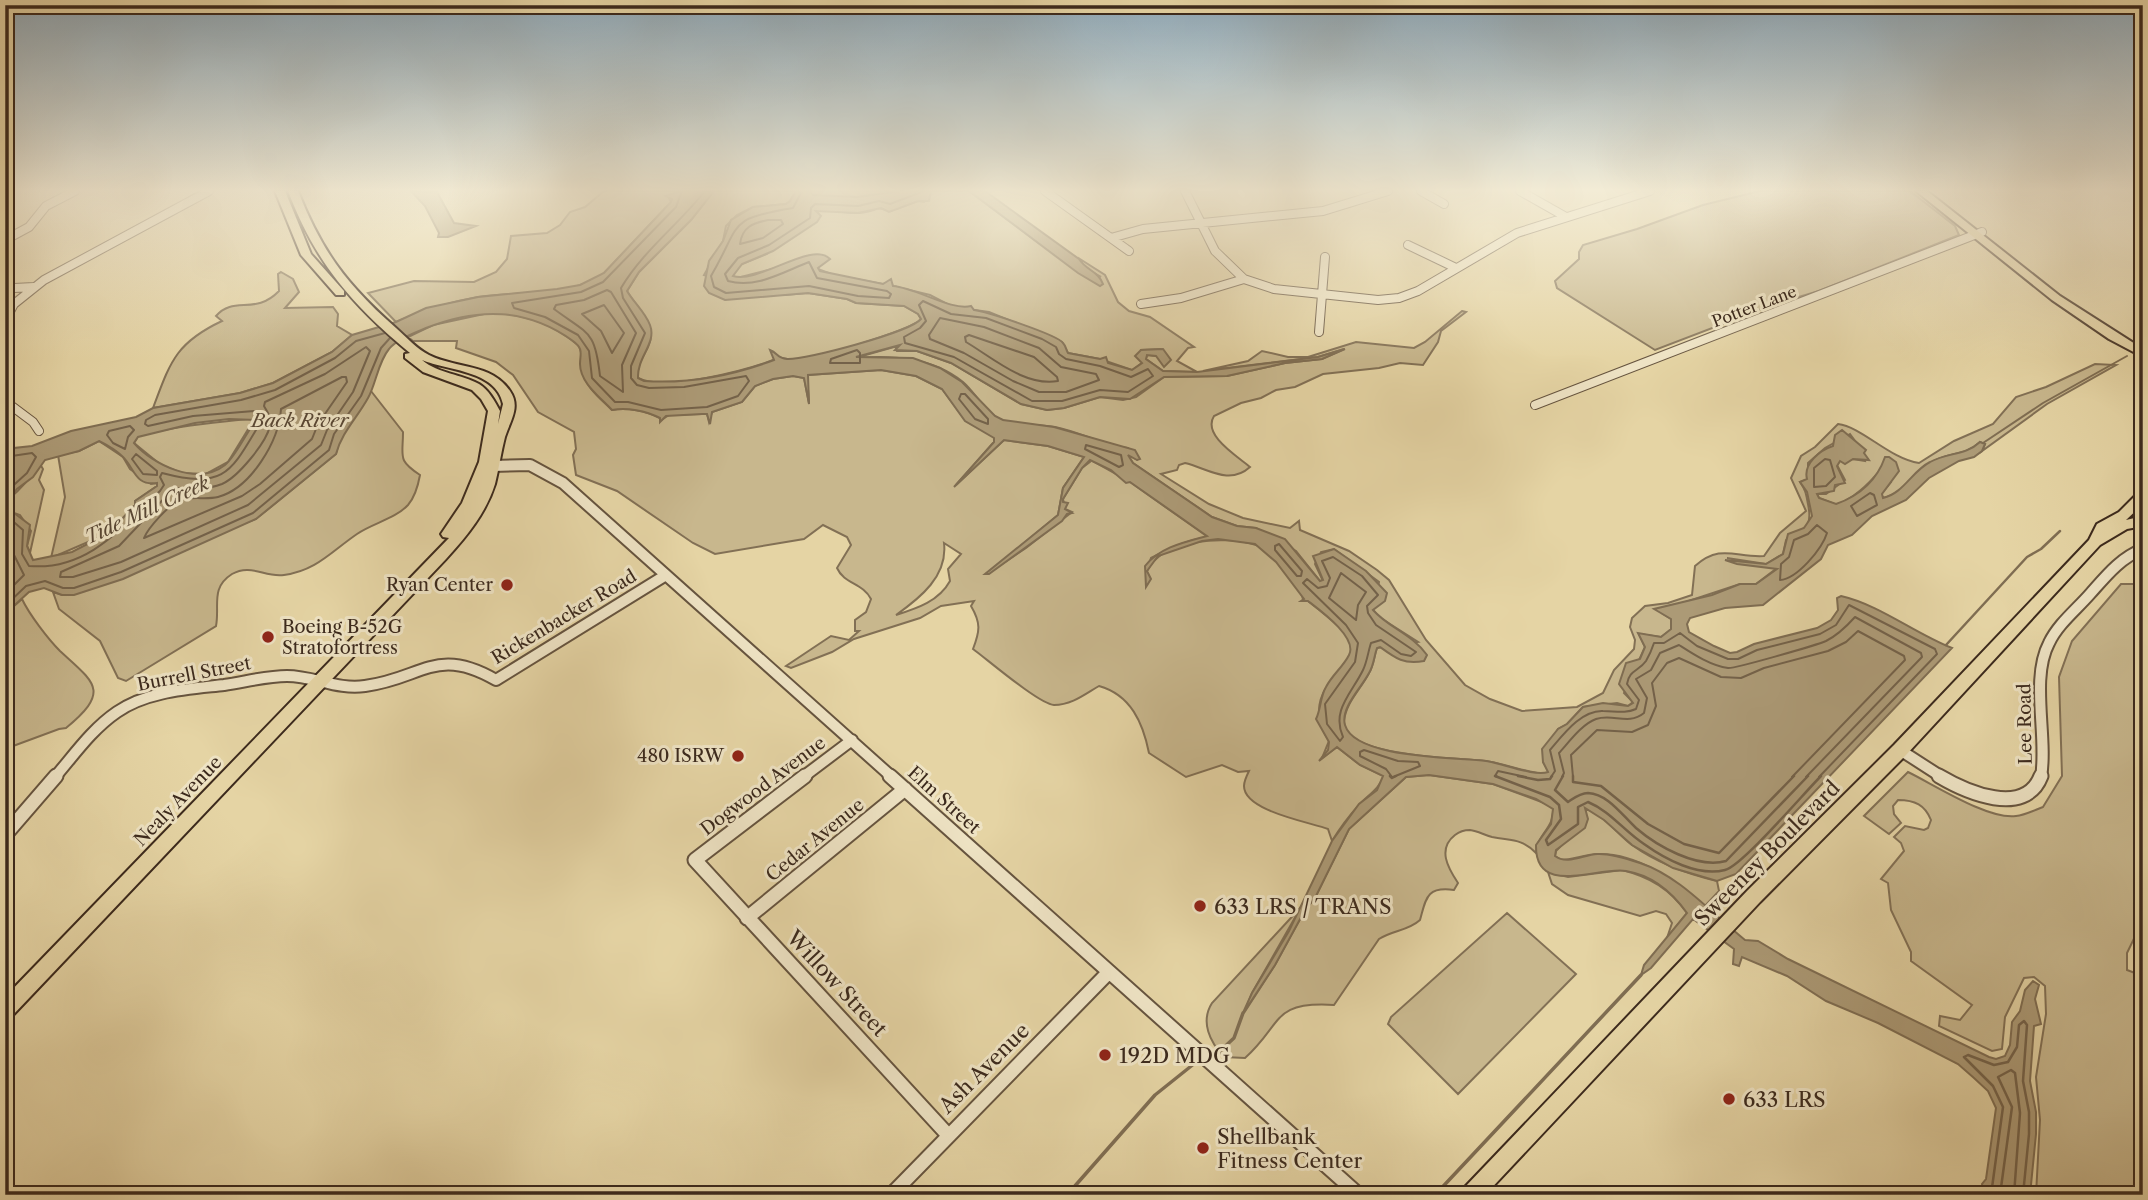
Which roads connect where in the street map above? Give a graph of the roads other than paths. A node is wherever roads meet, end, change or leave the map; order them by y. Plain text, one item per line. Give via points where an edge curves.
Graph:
1 (106, 247) edge
2 (303, 247) edge
3 (316, 247) edge
4 (1124, 247) edge
5 (1213, 247) edge
6 (1412, 247) edge
7 (1493, 247) edge
8 (1943, 247) edge
9 (1995, 247) edge
10 (1998, 247) edge
11 (1129, 251) dead end
12 (1325, 257) dead end
13 (1456, 268) junction
14 (1244, 279) junction
15 (5, 285) edge
16 (34, 287) junction
17 (1322, 294) junction
18 (1141, 304) dead end
19 (373, 319) junction
20 (5, 321) edge
21 (1319, 331) dead end
22 (2143, 344) edge
23 (403, 346) junction
24 (2143, 355) edge
25 (5, 401) edge
26 (1535, 405) dead end
27 (39, 431) dead end
28 (493, 466) junction
29 (2143, 495) edge
30 (2143, 521) edge
31 (2095, 542) junction
32 (2143, 550) edge
33 (666, 575) junction
34 (378, 619) junction
35 (319, 682) junction
36 (852, 740) junction
37 (1900, 750) junction
38 (905, 789) junction
39 (5, 835) edge
40 (695, 860) joint
41 (747, 918) junction
42 (1109, 972) junction
43 (5, 1010) edge
44 (948, 1135) junction
45 (891, 1195) edge
46 (1359, 1195) edge
47 (1471, 1195) edge

1 - 16 street
2 - 19 main road via 324,277
3 - 19 main road
4 - 11 street
5 - 14 street via 1219,259
6 - 13 street
7 - 13 street
8 - 26 street, Potter Lane
9 - 24 main road via 2039,286
10 - 22 main road
12 - 17 street
13 - 17 street via 1399,298
14 - 17 street via 1274,289
14 - 18 street via 1181,298
15 - 16 street
16 - 20 street via 14,303
17 - 21 street
19 - 23 main road
23 - 28 main road via 434,362 479,372 505,392 510,411
23 - 34 main road via 422,367 475,396 484,410 488,441 485,462 461,517
25 - 27 street
28 - 33 street, Elm Street via 525,463 544,468
28 - 34 main road via 469,523
29 - 31 main road, Sweeney Boulevard via 2129,511 2102,527
30 - 31 main road, Sweeney Boulevard
31 - 37 main road, Sweeney Boulevard
32 - 37 street, Lee Road via 2121,560 2047,647 2042,672 2043,771 2036,788 2015,797 1984,796 1954,784
33 - 35 street, Rickenbacker Road via 496,680 481,669 447,662 371,685 347,688
33 - 36 street, Elm Street
34 - 35 main road, Nealy Avenue
35 - 39 street, Burrell Street via 279,677 165,694 132,704 107,719
35 - 43 main road, Nealy Avenue
36 - 38 street, Elm Street
36 - 40 street, Dogwood Avenue
37 - 47 main road, Sweeney Boulevard
38 - 41 street, Cedar Avenue
38 - 42 street, Elm Street
40 - 41 street, Willow Street
41 - 44 street, Willow Street
42 - 44 street, Ash Avenue
42 - 46 street, Elm Street
44 - 45 street, Ash Avenue

